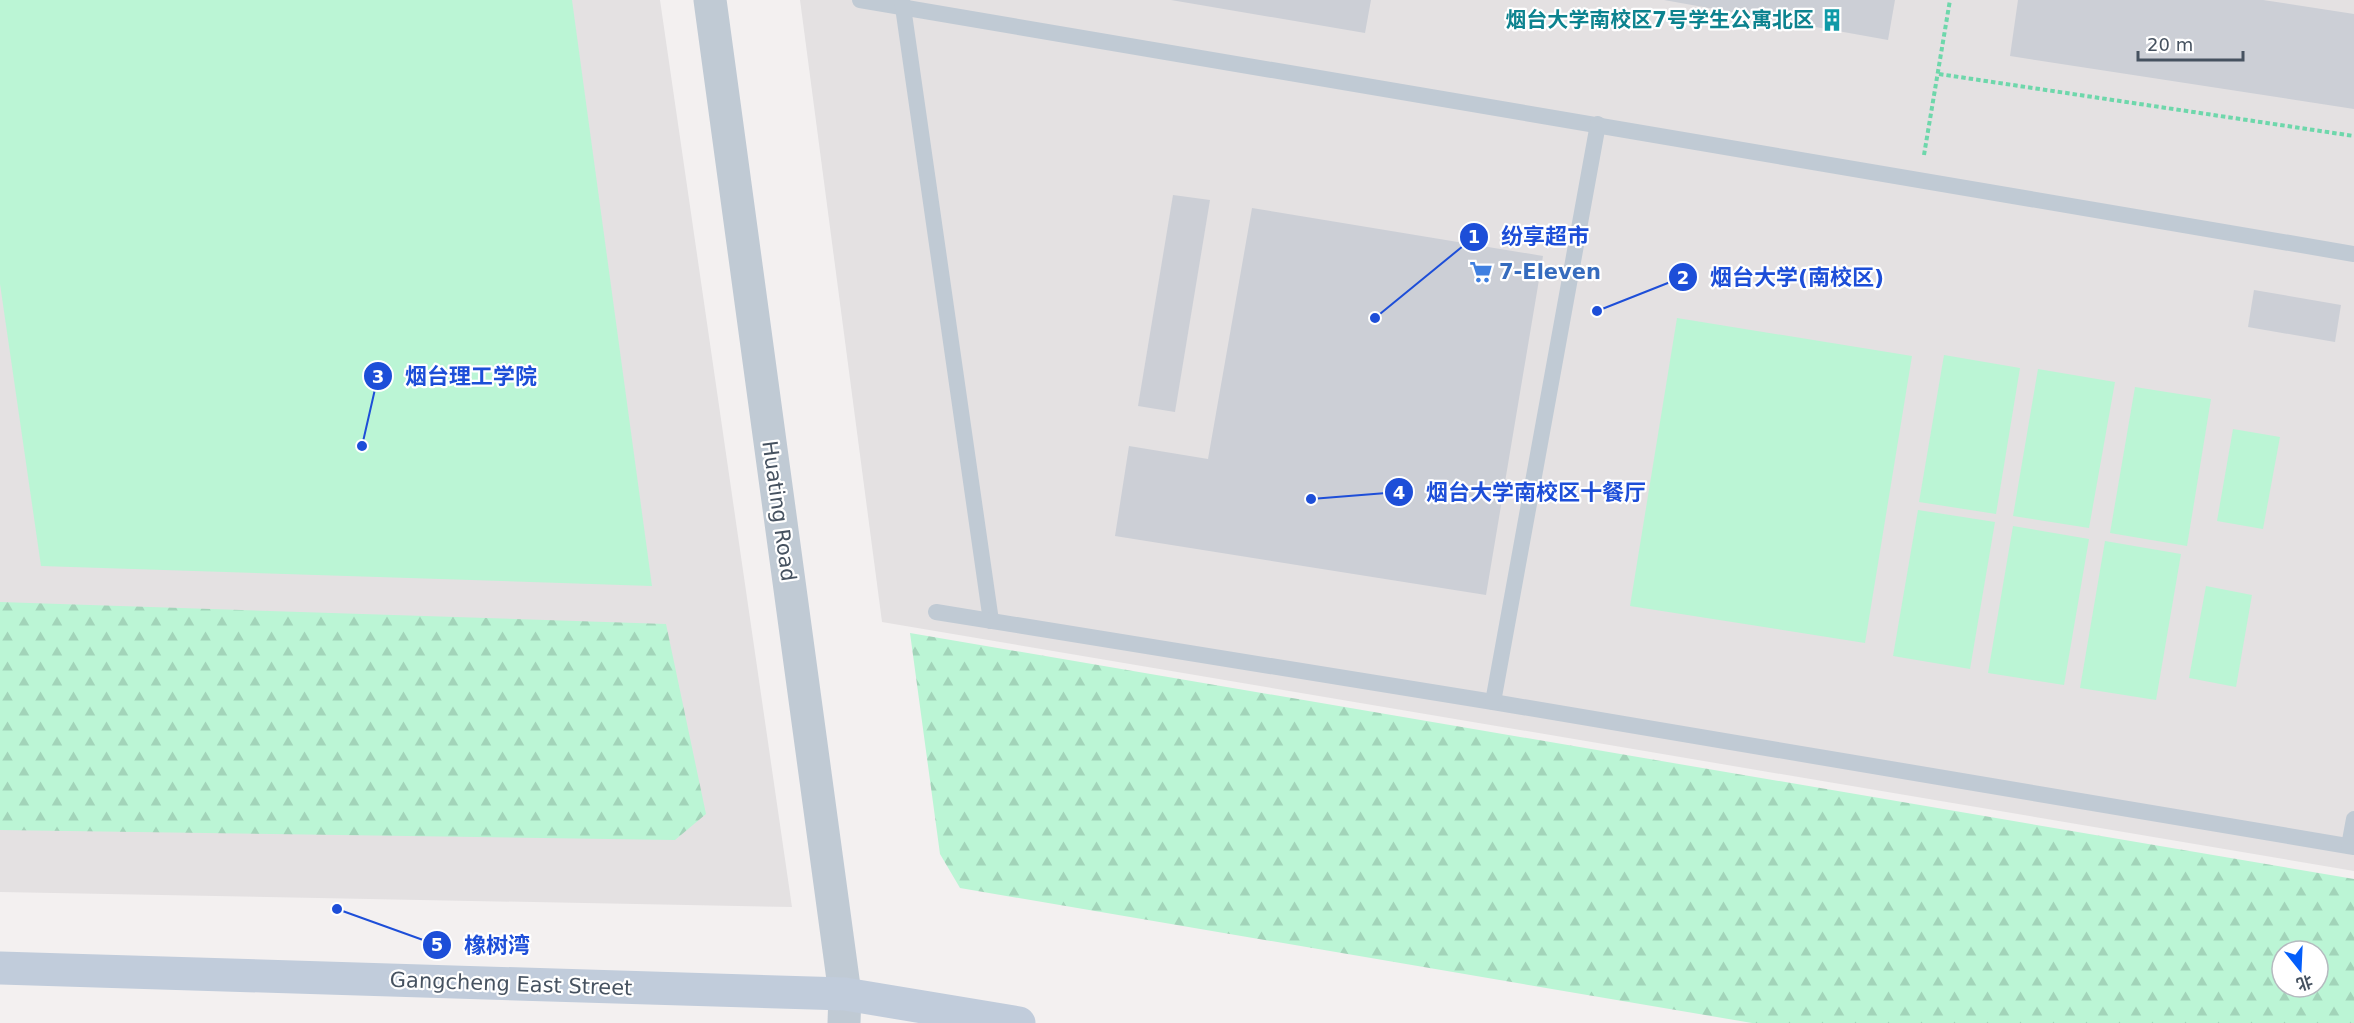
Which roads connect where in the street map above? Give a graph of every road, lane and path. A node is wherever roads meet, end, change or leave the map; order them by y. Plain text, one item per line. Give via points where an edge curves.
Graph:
1 (710, 0) edge
2 (860, 0) edge
3 (1950, 0) edge
4 (903, 3) edge
5 (1939, 74) junction
6 (1598, 124) junction
7 (2354, 136) edge
8 (1920, 179) junction
9 (2354, 254) edge
10 (936, 612) dead end
11 (991, 621) junction
12 (1493, 702) junction
13 (2354, 819) edge
14 (2352, 846) edge
15 (0, 968) edge
16 (845, 1009) edge
17 (1019, 1023) edge

1 - 16 street, Huating Road
2 - 4 lane
3 - 5 path
4 - 6 lane
4 - 11 lane
5 - 7 path
5 - 8 path
6 - 8 lane
6 - 12 lane
8 - 9 lane
10 - 11 lane
11 - 12 lane
12 - 14 lane
13 - 14 lane
15 - 16 main road, Gangcheng East Street
16 - 17 main road, Gangcheng East Street

